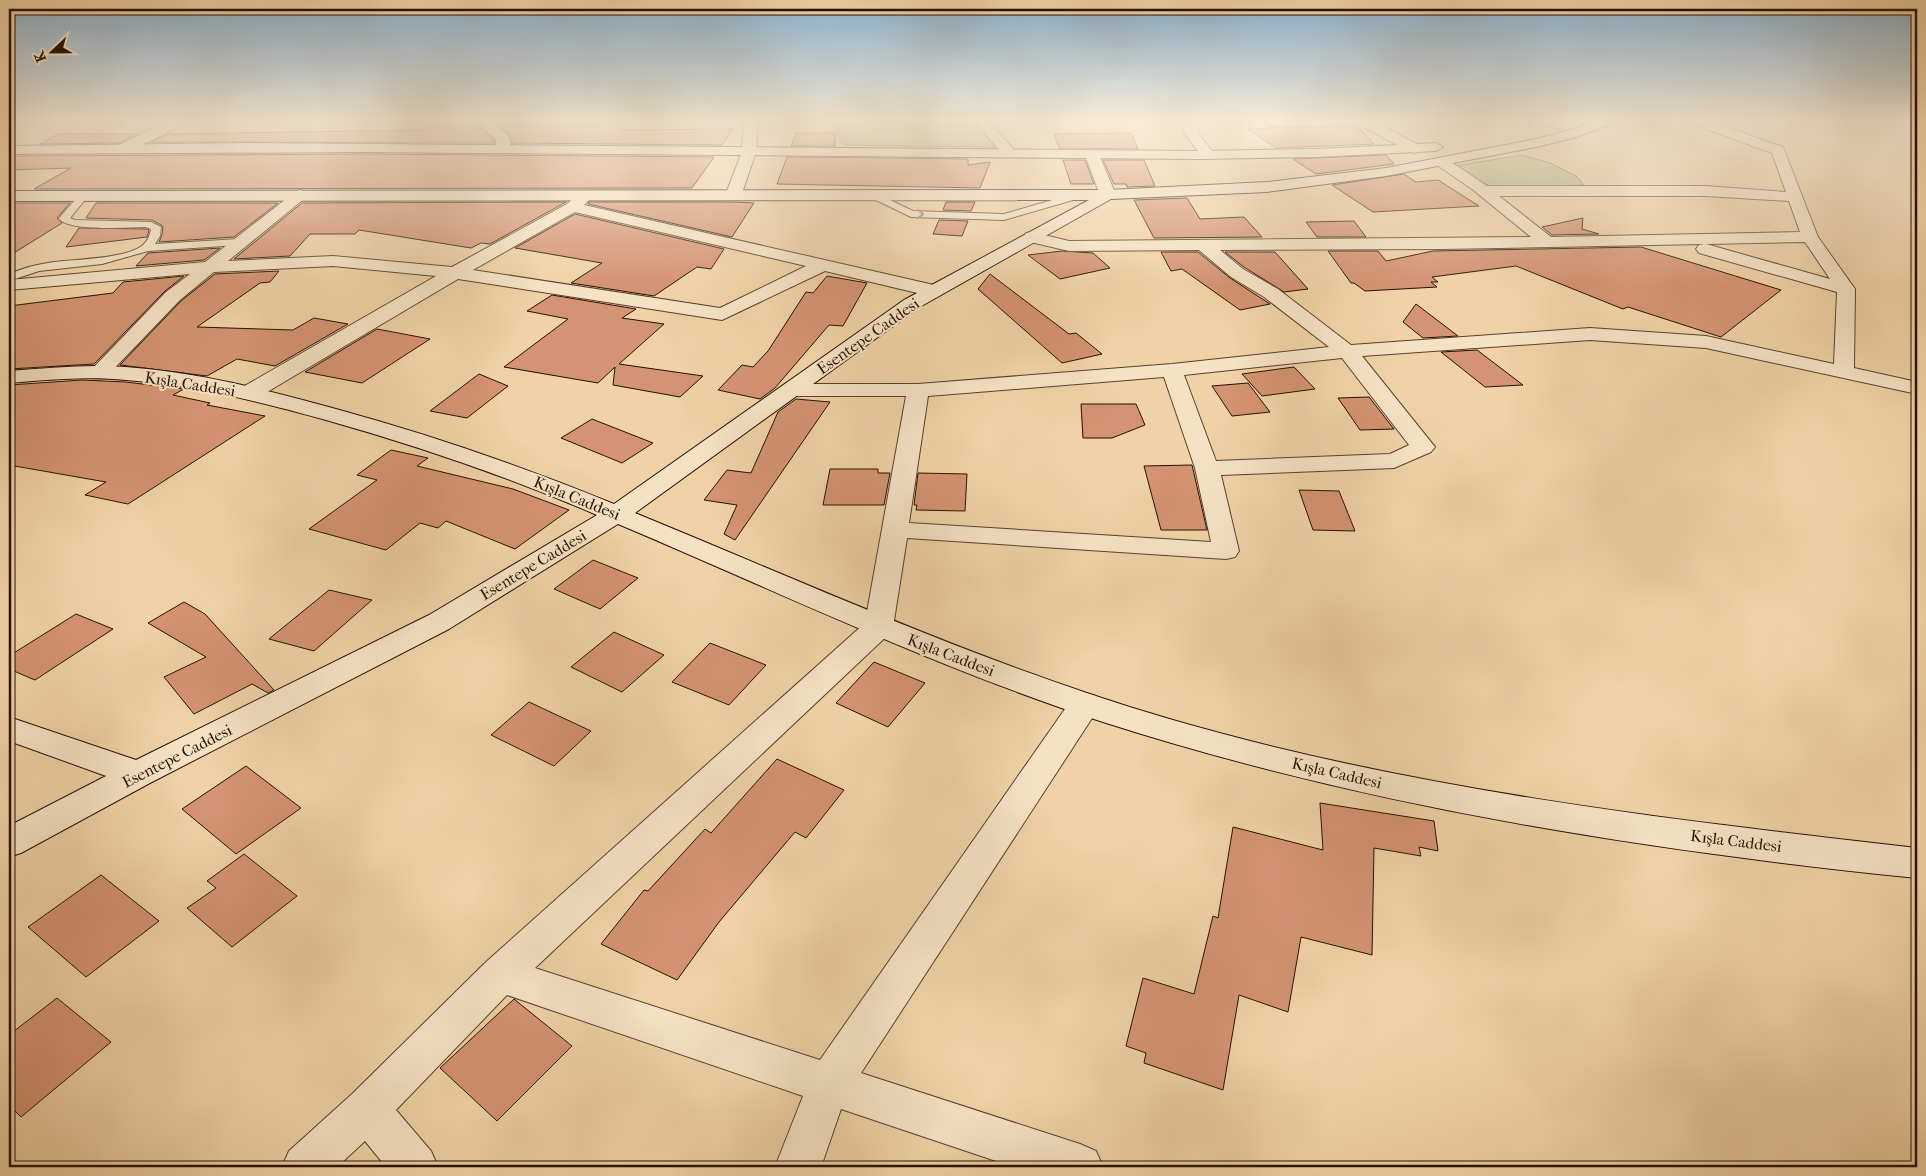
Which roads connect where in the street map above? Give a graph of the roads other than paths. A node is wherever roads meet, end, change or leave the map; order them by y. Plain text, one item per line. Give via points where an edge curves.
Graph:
1 (741, 175) edge
2 (1100, 175) edge
3 (1360, 175) edge
4 (1460, 175) edge
5 (1787, 175) edge
6 (1483, 191) junction
7 (84, 195) junction
8 (300, 195) junction
9 (1108, 195) junction
10 (9, 196) edge
11 (733, 196) junction
12 (1795, 197) junction
13 (580, 201) junction
14 (1032, 237) junction
15 (1810, 237) junction
16 (1677, 241) junction
17 (239, 242) junction
18 (1547, 242) junction
19 (1204, 246) junction
20 (146, 248) junction
21 (821, 266) junction
22 (207, 267) junction
23 (455, 272) junction
24 (9, 278) edge
25 (9, 285) edge
26 (1846, 289) junction
27 (934, 291) junction
28 (1347, 351) junction
29 (1172, 370) junction
30 (100, 372) junction
31 (1844, 372) junction
32 (9, 377) edge
33 (1917, 388) edge
34 (792, 390) junction
35 (918, 390) junction
36 (249, 393) junction
37 (1207, 468) junction
38 (618, 514) junction
39 (895, 530) junction
40 (879, 627) junction
41 (1085, 704) junction
42 (9, 729) edge
43 (138, 774) junction
44 (9, 843) edge
45 (1917, 863) edge
46 (500, 975) junction
47 (829, 1084) junction
48 (367, 1109) junction
49 (305, 1167) edge
50 (415, 1167) edge
51 (798, 1167) edge
52 (1080, 1167) edge

1 - 11 street
2 - 9 street
3 - 9 street via 1302,184
4 - 6 street
5 - 12 street
6 - 12 street via 1705,192
6 - 18 street
7 - 8 street
7 - 10 street
7 - 20 lane via 64,219 73,223 147,224 156,227 156,235
8 - 13 street
8 - 17 street
11 -> 9 street
9 - 14 street, Esentepe Caddesi
11 - 13 street
12 - 15 street
13 - 21 street
13 - 23 street
14 - 19 street via 1069,246
14 - 27 street, Esentepe Caddesi
15 - 16 street
15 - 26 street
16 - 18 street
16 - 26 street
17 - 20 lane
17 - 22 street
18 - 19 street
19 - 28 street
20 - 24 lane via 126,256 39,269
21 - 23 street via 722,314
21 - 27 street
22 - 23 street via 333,260
22 - 25 street
22 - 30 street via 173,296
23 - 36 street
26 - 31 street
27 - 34 street, Esentepe Caddesi via 873,330
28 - 29 street
28 - 31 street via 1590,334 1706,342
28 - 37 street via 1423,446 1394,461
29 - 35 street
29 - 37 street
30 - 32 street, Kışla Caddesi
30 - 36 street, Kışla Caddesi via 200,383
31 - 33 street
34 - 35 street
34 - 38 street, Esentepe Caddesi
35 - 39 street
36 - 38 street, Kışla Caddesi via 346,417 444,447
37 - 39 street via 1226,551
38 - 40 street, Kışla Caddesi
38 - 43 street, Esentepe Caddesi via 439,622
39 - 40 street
40 - 41 street, Kışla Caddesi
40 - 46 street
41 - 45 street, Kışla Caddesi via 1200,741 1432,795 1619,826
41 - 47 street
42 - 43 street
43 - 44 street, Esentepe Caddesi
46 - 47 street
46 - 48 street
47 - 51 street
47 - 52 street
48 - 49 street
48 - 50 street

